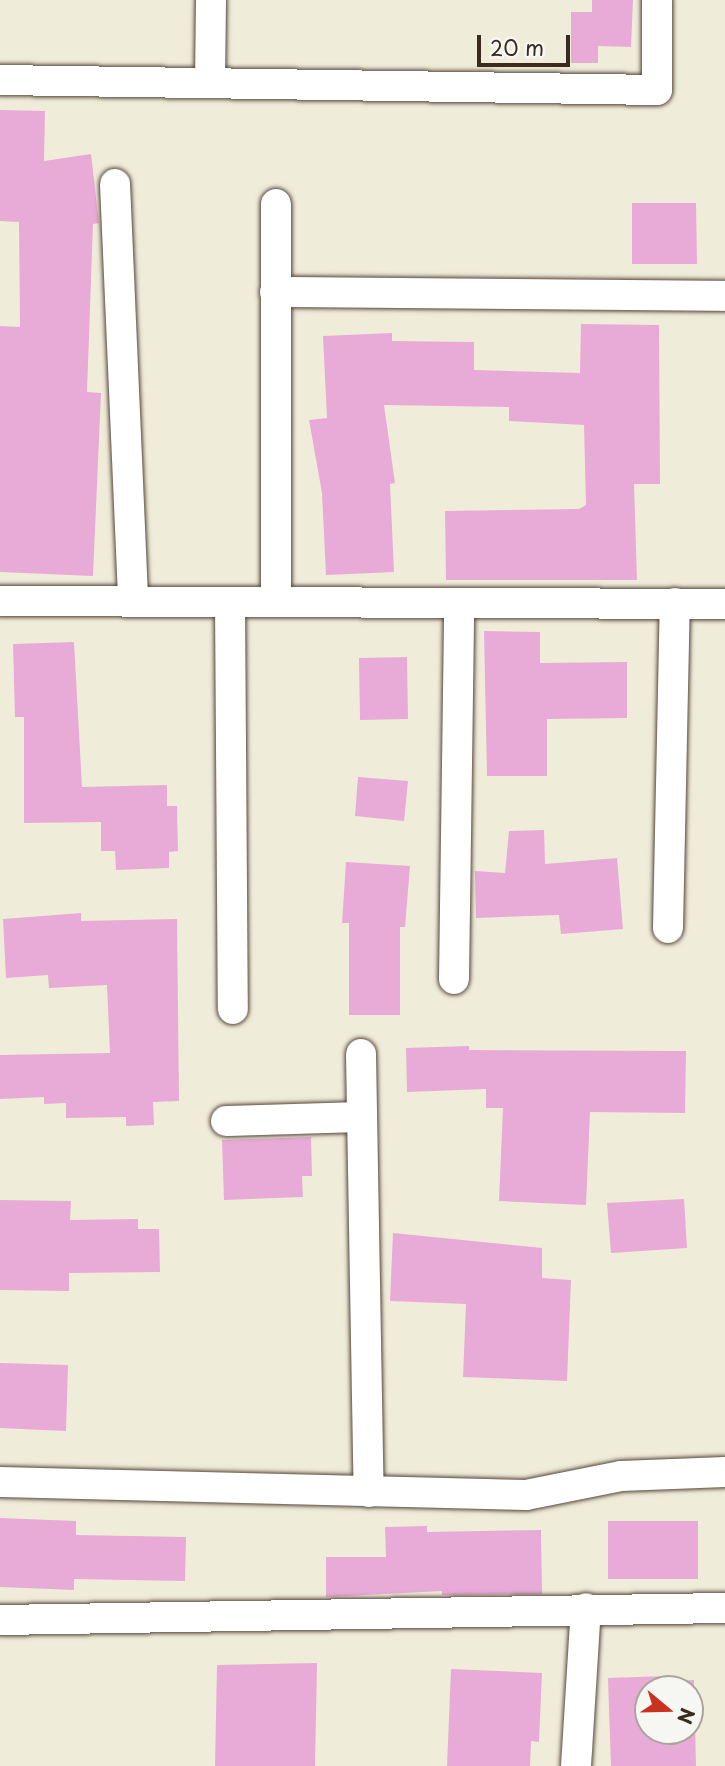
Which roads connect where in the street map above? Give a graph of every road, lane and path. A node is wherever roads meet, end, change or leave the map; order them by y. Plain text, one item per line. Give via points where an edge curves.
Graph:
1 (211, 0) edge
2 (657, 0) edge
3 (0, 80) edge
4 (210, 82) junction
5 (115, 184) dead end
6 (276, 204) dead end
7 (275, 292) junction
8 (725, 296) edge
9 (0, 601) edge
10 (133, 602) junction
11 (230, 603) junction
12 (276, 603) junction
13 (675, 603) junction
14 (458, 604) junction
15 (725, 604) edge
16 (668, 928) dead end
17 (454, 979) dead end
18 (233, 1009) dead end
19 (361, 1054) dead end
20 (362, 1117) junction
21 (226, 1121) dead end
22 (725, 1472) edge
23 (0, 1482) edge
24 (369, 1492) junction
25 (586, 1608) junction
26 (725, 1608) edge
27 (0, 1620) edge
28 (576, 1766) edge

1 - 4 street
2 - 4 street via 657,90
3 - 4 street
5 - 10 street
6 - 7 street
7 - 8 street
7 - 12 street
9 - 10 street
10 - 11 street
11 - 12 street
11 - 18 street
12 - 14 street
13 - 14 street
13 - 15 street
13 - 16 street
14 - 17 street
19 - 20 street
20 - 21 street
20 - 24 street
22 - 24 street via 621,1476 526,1496
23 - 24 street
25 - 26 street
25 - 27 street
25 - 28 street

